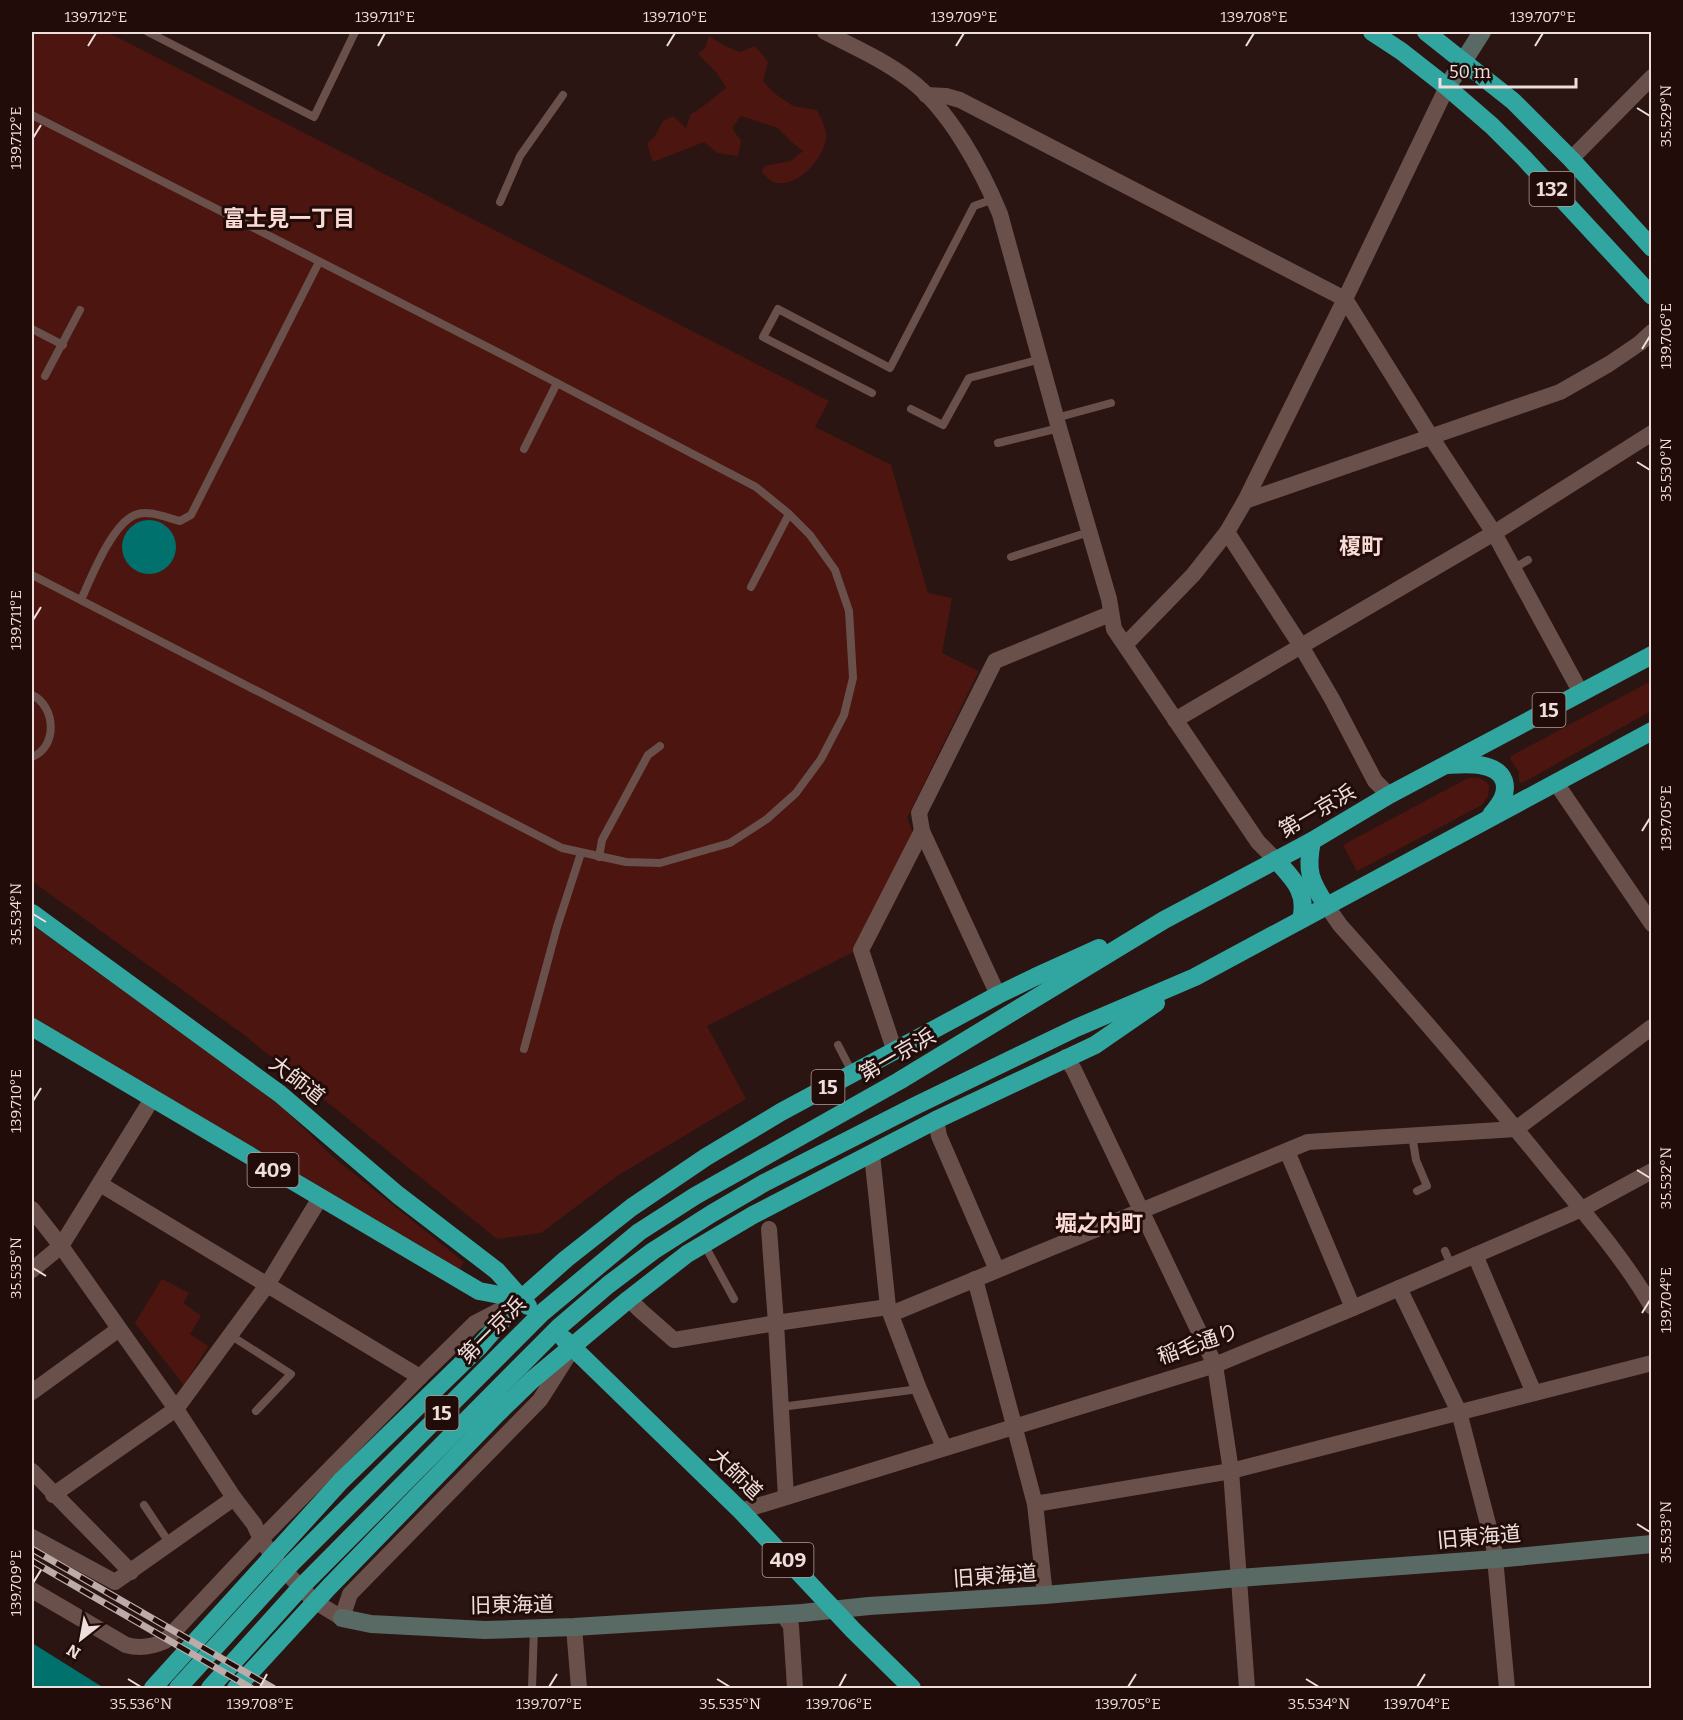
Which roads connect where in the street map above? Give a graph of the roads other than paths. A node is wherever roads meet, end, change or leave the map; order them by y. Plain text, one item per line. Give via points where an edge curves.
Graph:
1 (148, 32) edge
2 (355, 32) edge
3 (825, 32) edge
4 (1372, 32) edge
5 (1426, 32) edge
6 (1482, 32) edge
7 (1464, 61) junction
8 (1652, 77) edge
9 (1447, 87) junction
10 (563, 95) dead end
11 (926, 95) junction
12 (32, 116) edge
13 (1571, 159) junction
14 (994, 199) junction
15 (500, 202) dead end
16 (1652, 248) edge
17 (320, 262) junction
18 (1652, 296) edge
19 (1345, 299) junction
20 (80, 310) dead end
21 (32, 329) edge
22 (1652, 332) edge
23 (63, 345) junction
24 (1041, 358) junction
25 (45, 376) dead end
26 (558, 383) junction
27 (872, 393) dead end
28 (1111, 403) dead end
29 (910, 409) dead end
30 (1058, 423) junction
31 (1652, 433) edge
32 (1431, 437) junction
33 (998, 443) dead end
34 (524, 449) dead end
35 (1245, 501) junction
36 (789, 514) junction
37 (1089, 532) junction
38 (1227, 532) junction
39 (1494, 533) junction
40 (1011, 557) dead end
41 (32, 575) edge
42 (751, 587) dead end
43 (81, 600) junction
44 (1110, 614) junction
45 (1125, 645) junction
46 (1301, 646) junction
47 (1652, 655) edge
48 (1581, 693) junction
49 (32, 695) edge
50 (1175, 720) junction
51 (1652, 730) edge
52 (660, 746) dead end
53 (32, 757) edge
54 (1446, 765) junction
55 (1556, 783) junction
56 (1389, 795) junction
57 (1488, 819) junction
58 (922, 831) junction
59 (1312, 841) junction
60 (581, 853) junction
61 (599, 857) junction
62 (1276, 860) junction
63 (1326, 906) junction
64 (32, 913) edge
65 (1301, 919) junction
66 (1164, 920) junction
67 (1652, 924) edge
68 (1195, 977) junction
69 (998, 995) junction
70 (32, 1027) edge
71 (1652, 1027) edge
72 (838, 1045) dead end
73 (524, 1049) dead end
74 (895, 1052) junction
75 (1066, 1057) junction
76 (853, 1074) junction
77 (152, 1099) junction
78 (936, 1120) junction
79 (1516, 1129) junction
80 (1412, 1136) junction
81 (1287, 1151) junction
82 (872, 1154) junction
83 (1652, 1171) edge
84 (100, 1184) junction
85 (1417, 1191) dead end
86 (320, 1198) junction
87 (32, 1209) edge
88 (1582, 1209) junction
89 (1143, 1211) junction
90 (769, 1229) dead end
91 (704, 1244) junction
92 (61, 1246) junction
93 (1475, 1255) junction
94 (32, 1270) edge
95 (997, 1270) junction
96 (975, 1279) junction
97 (267, 1285) junction
98 (1399, 1288) junction
99 (521, 1299) junction
100 (629, 1299) junction
101 (734, 1299) dead end
102 (1652, 1307) edge
103 (1353, 1308) junction
104 (889, 1311) junction
105 (776, 1323) junction
106 (119, 1329) junction
107 (230, 1335) junction
108 (573, 1347) junction
109 (1652, 1363) edge
110 (1215, 1365) junction
111 (420, 1377) junction
112 (919, 1389) junction
113 (32, 1392) edge
114 (1534, 1393) junction
115 (781, 1407) junction
116 (176, 1409) junction
117 (256, 1411) dead end
118 (1459, 1412) junction
119 (1014, 1427) junction
120 (944, 1447) junction
121 (32, 1471) edge
122 (1231, 1472) junction
123 (53, 1495) junction
124 (786, 1497) junction
125 (234, 1498) junction
126 (1035, 1504) junction
127 (144, 1505) dead end
128 (741, 1510) junction
129 (32, 1537) edge
130 (261, 1539) junction
131 (170, 1544) junction
132 (1652, 1544) edge
133 (1496, 1559) junction
134 (131, 1572) junction
135 (1239, 1578) junction
136 (32, 1590) edge
137 (1045, 1595) junction
138 (834, 1609) junction
139 (783, 1614) junction
140 (342, 1618) junction
141 (574, 1627) junction
142 (534, 1628) junction
143 (153, 1689) edge
144 (178, 1689) edge
145 (210, 1689) edge
146 (236, 1689) edge
147 (532, 1689) edge
148 (579, 1689) edge
149 (795, 1689) edge
150 (912, 1689) edge
151 (1246, 1689) edge
152 (1507, 1689) edge

1 - 2 lane via 314,117
3 - 11 street via 890,66
4 - 9 highway, 132
5 - 7 highway, 132
6 - 7 street
7 - 9 street
7 - 13 highway, 132 via 1513,101
8 - 13 street
9 - 18 highway, 132 via 1524,158
9 - 19 street
10 - 15 lane via 520,156
11 - 14 street via 968,150
11 - 19 street via 946,96 970,105
12 - 17 lane
13 - 16 highway, 132
14 - 24 street
14 - 27 lane via 974,206 890,368 778,309 763,337
17 - 26 lane
17 - 43 lane via 191,515 180,521 149,513 135,514 122,524
19 - 32 street
19 - 35 street
20 - 23 lane
21 - 23 lane
22 - 32 street via 1609,364 1560,392
23 - 25 lane
24 - 29 lane via 969,378 943,425
24 - 30 street
26 - 34 lane
26 - 36 lane via 756,487
28 - 30 lane
30 - 33 lane
30 - 37 street
31 - 39 street
32 - 35 street
32 - 39 street
35 - 38 street
36 - 42 lane
36 - 61 lane via 835,570 849,611 853,678 844,715 821,759 796,793 767,819 730,843 660,863
37 - 40 lane
37 - 44 street
38 - 45 street via 1193,575
38 - 46 street
39 - 46 street
39 - 48 street via 1521,564
41 - 43 lane
43 - 60 lane via 562,848
44 - 45 street
44 - 58 street via 1075,623 995,661 919,813
45 - 50 street
46 - 50 street
46 - 56 street via 1334,697 1375,781
47 - 48 highway, 第一京浜 / 15
48 - 54 highway, 第一京浜 / 15
49 - 53 lane via 45,705 51,717 50,737 39,754
50 - 62 street via 1258,842
51 - 55 highway, 15
52 - 61 lane via 648,755 602,840
54 - 56 highway, 第一京浜 / 15
54 - 57 highway via 1483,766 1495,769 1503,777 1504,796
55 - 57 highway, 15
55 - 67 street
56 - 59 highway, 第一京浜 / 15
57 - 63 highway, 15
58 - 69 street
58 - 74 street via 861,950
59 - 62 highway, 第一京浜 / 15
59 - 63 highway via 1309,875
60 - 61 lane
60 - 73 lane
62 - 65 highway via 1302,895
62 - 66 highway, 第一京浜 / 15
63 - 65 highway, 15
63 - 79 street
64 - 99 highway, 大師道 / 409 via 280,1094 398,1195 497,1271
65 - 68 highway, 15
66 - 69 highway, 15
66 - 144 highway, 第一京浜 / 15 via 899,1081 695,1196 639,1232 543,1311 291,1564
68 - 75 highway via 1095,1044
68 - 145 highway, 15 via 915,1106 750,1192 653,1251 559,1327 302,1586
69 - 74 highway, 15
70 - 77 highway, 409
71 - 79 street
72 - 76 lane
74 - 76 highway, 15
75 - 78 highway
75 - 89 street
76 - 99 highway, 15 via 781,1112 632,1207
77 - 84 street
77 - 86 highway, 409
78 - 82 highway
78 - 95 street via 939,1136
79 - 80 street
79 - 88 street
80 - 81 street via 1308,1142
80 - 85 lane via 1416,1160 1427,1186
81 - 89 street
81 - 103 street
82 - 91 highway
82 - 104 street
83 - 88 street, 稲毛通り
84 - 92 street
84 - 97 street
86 - 97 street
86 - 99 highway, 409 via 479,1291
87 - 92 street
88 - 93 street, 稲毛通り
88 - 102 street
89 - 95 street
89 - 110 street
90 - 105 street
91 - 100 highway
91 - 101 lane
92 - 94 street
92 - 106 street
93 - 98 street, 稲毛通り via 1448,1258
93 - 114 street
95 - 96 street
96 - 104 street
96 - 119 street
97 - 107 street
97 - 111 street
98 - 103 street, 稲毛通り
98 - 118 street
99 - 108 highway, 大師道 / 409
99 - 111 street via 475,1323
99 - 143 highway, 15 via 479,1347 341,1481
100 - 105 street via 674,1340
100 - 108 highway
103 - 110 street, 稲毛通り
104 - 105 street
104 - 112 street
105 - 115 street
106 - 113 street
106 - 116 street
107 - 116 street
107 - 117 lane via 291,1374
108 - 128 highway, 大師道 / 409
108 - 140 street via 540,1400 350,1594
108 - 146 highway via 498,1413
109 - 114 street
110 - 119 street, 稲毛通り
110 - 122 street
111 - 130 street
112 - 115 lane
112 - 120 street
114 - 118 street
115 - 124 street
116 - 123 street
116 - 125 street
118 - 122 street
118 - 133 street
119 - 120 street, 稲毛通り
119 - 126 street
120 - 124 street, 稲毛通り
121 - 123 street
122 - 126 street
122 - 135 street
123 - 134 street
124 - 128 street, 稲毛通り
125 - 130 street
125 - 131 street
126 - 137 street
127 - 131 lane
128 - 138 highway, 大師道 / 409
129 - 134 street via 114,1582
130 - 136 street via 183,1623 155,1646 132,1647 116,1640
130 - 140 street via 279,1565 314,1601
131 - 134 street
132 - 133 street, 旧東海道
133 - 135 street, 旧東海道
133 - 152 street
135 - 137 street, 旧東海道
135 - 151 street
137 - 138 street, 旧東海道
138 - 139 street, 旧東海道
138 - 150 highway, 大師道 / 409
139 - 141 street, 旧東海道
139 - 149 street via 791,1626
140 - 142 street, 旧東海道 via 371,1624 485,1630
141 - 142 street, 旧東海道
141 - 148 street
142 - 147 lane

